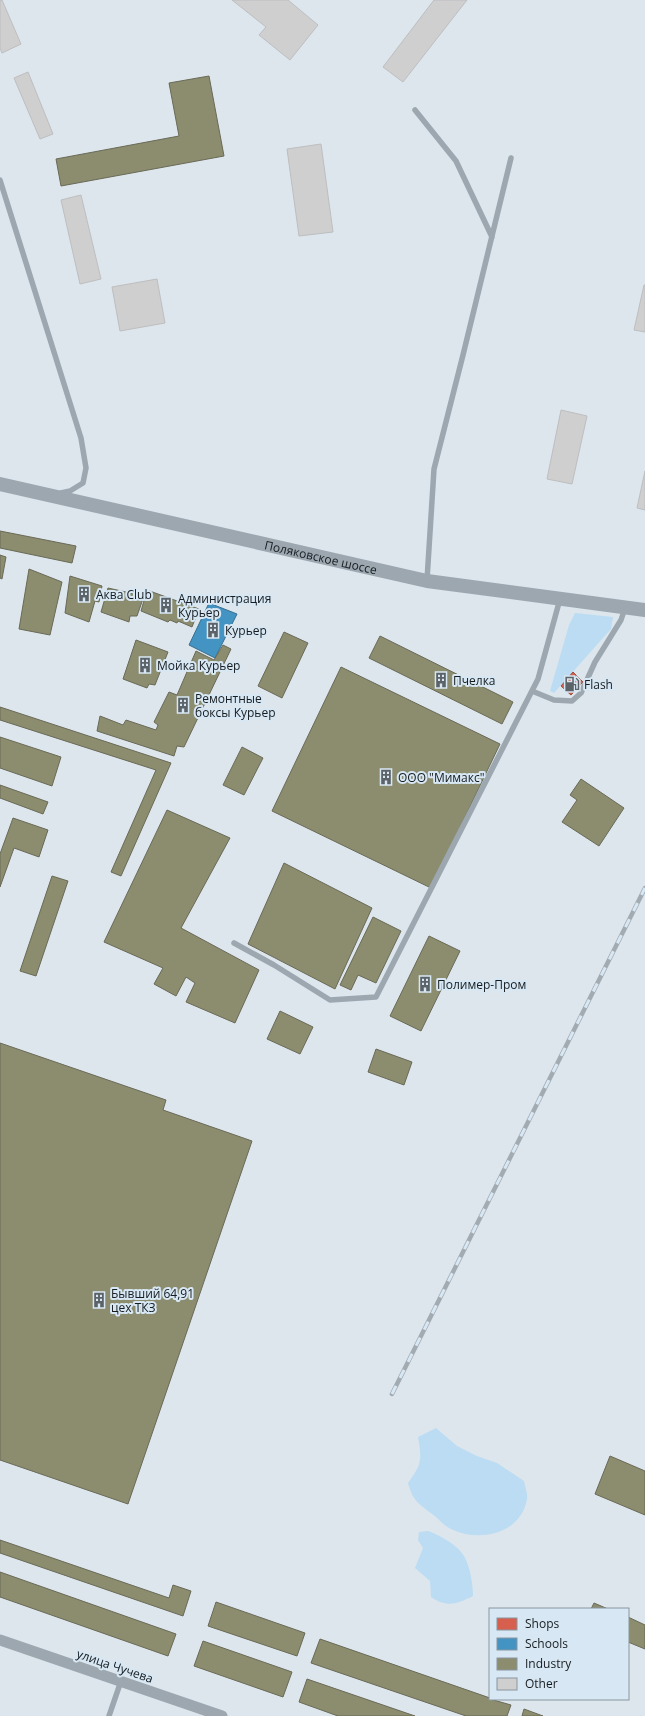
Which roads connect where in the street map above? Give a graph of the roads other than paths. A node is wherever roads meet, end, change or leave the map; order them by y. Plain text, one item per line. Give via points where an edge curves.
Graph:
1 (415, 110) dead end
2 (511, 158) dead end
3 (0, 180) edge
4 (492, 238) junction
5 (0, 484) edge
6 (51, 496) junction
7 (427, 580) junction
8 (560, 599) junction
9 (626, 607) junction
10 (645, 610) edge
11 (532, 691) junction
12 (234, 943) dead end
13 (0, 1640) edge
14 (121, 1682) junction
15 (109, 1716) edge
16 (222, 1716) edge

1 - 4 lane via 456,161
2 - 4 lane
3 - 6 lane via 81,438 86,468 83,483 70,491
4 - 7 lane via 434,469
5 - 6 street, Поляковское шоссе
6 - 7 street, Поляковское шоссе
7 - 8 street, Поляковское шоссе
8 - 9 street, Поляковское шоссе
8 - 11 lane
9 - 10 street, Поляковское шоссе
9 - 11 lane via 581,693 572,700 554,700
11 - 12 lane via 376,997 330,1000 274,964
13 - 14 street, улица Чучева
14 - 15 lane
14 - 16 street, улица Чучева

